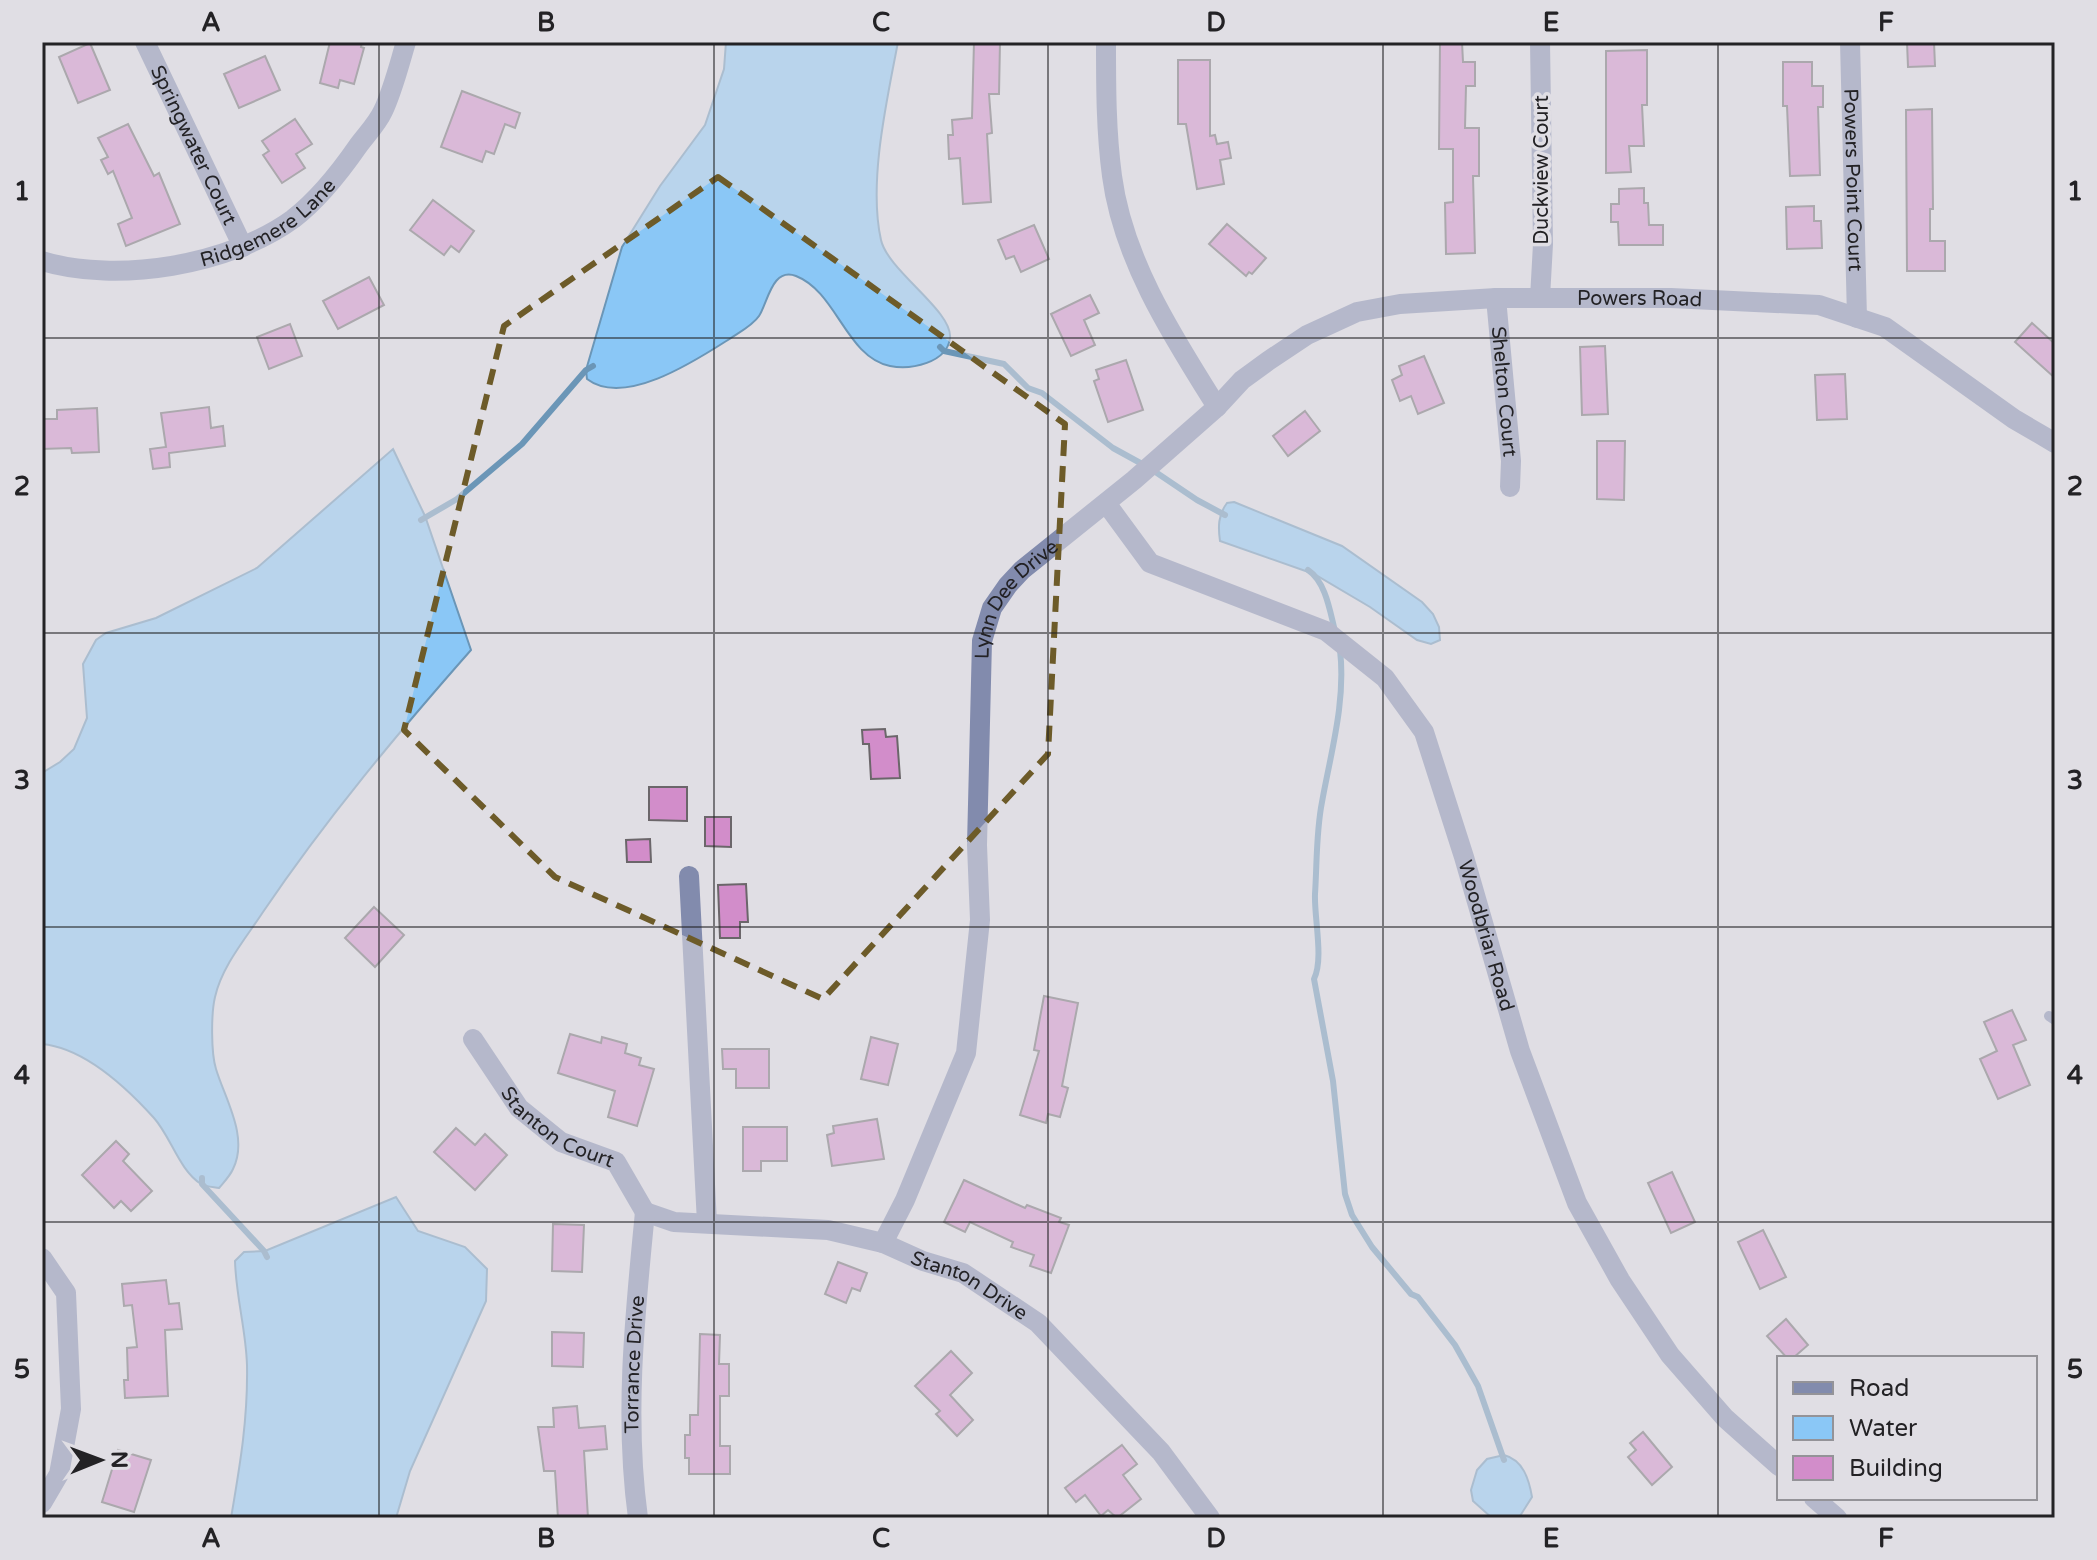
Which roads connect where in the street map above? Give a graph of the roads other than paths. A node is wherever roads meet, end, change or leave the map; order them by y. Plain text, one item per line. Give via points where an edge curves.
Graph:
1 (145, 42) edge
2 (406, 42) edge
3 (1106, 42) edge
4 (1540, 42) edge
5 (1850, 42) edge
6 (243, 247) junction
7 (42, 261) edge
8 (1496, 298) junction
9 (1540, 298) junction
10 (1857, 318) junction
11 (1217, 407) junction
12 (2055, 443) edge
13 (1510, 487) dead end
14 (1106, 503) junction
15 (689, 876) dead end
16 (473, 1039) dead end
17 (645, 1212) junction
18 (707, 1223) junction
19 (883, 1243) junction
20 (42, 1258) edge
21 (1777, 1464) edge
22 (1816, 1500) edge
23 (42, 1503) edge
24 (638, 1518) edge
25 (1210, 1518) edge
26 (1837, 1518) edge

1 - 6 street, Springwater Court
2 - 6 street, Ridgemere Lane via 382,113 337,177 293,219
3 - 11 street via 1112,179 1130,246 1184,355
4 - 9 street, Duckview Court
5 - 10 street, Powers Point Court
6 - 7 street, Ridgemere Lane via 120,272
8 - 9 street, Powers Road
8 - 11 street, Powers Road via 1357,312 1268,361
8 - 13 street, Shelton Court
9 - 10 street, Powers Road via 1746,300 1819,305
10 - 12 street, Powers Road via 1885,327
11 - 14 street, Lynn Dee Drive
14 - 19 street, Lynn Dee Drive via 1022,570 988,619 982,641 980,920 966,1053
14 - 21 street, Woodbriar Road via 1150,563 1326,631 1385,678 1419,726 1444,791 1520,1051 1577,1203 1670,1355 1725,1418
15 - 18 street
16 - 17 street, Stanton Court via 519,1108 561,1142 616,1162
17 - 18 street, Stanton Drive via 674,1222
17 - 24 street, Torrance Drive via 632,1368
18 - 19 street, Stanton Drive via 828,1230
19 - 25 street, Stanton Drive via 963,1273 1038,1323 1161,1452
20 - 23 street via 66,1293 71,1409 59,1474
22 - 26 street

